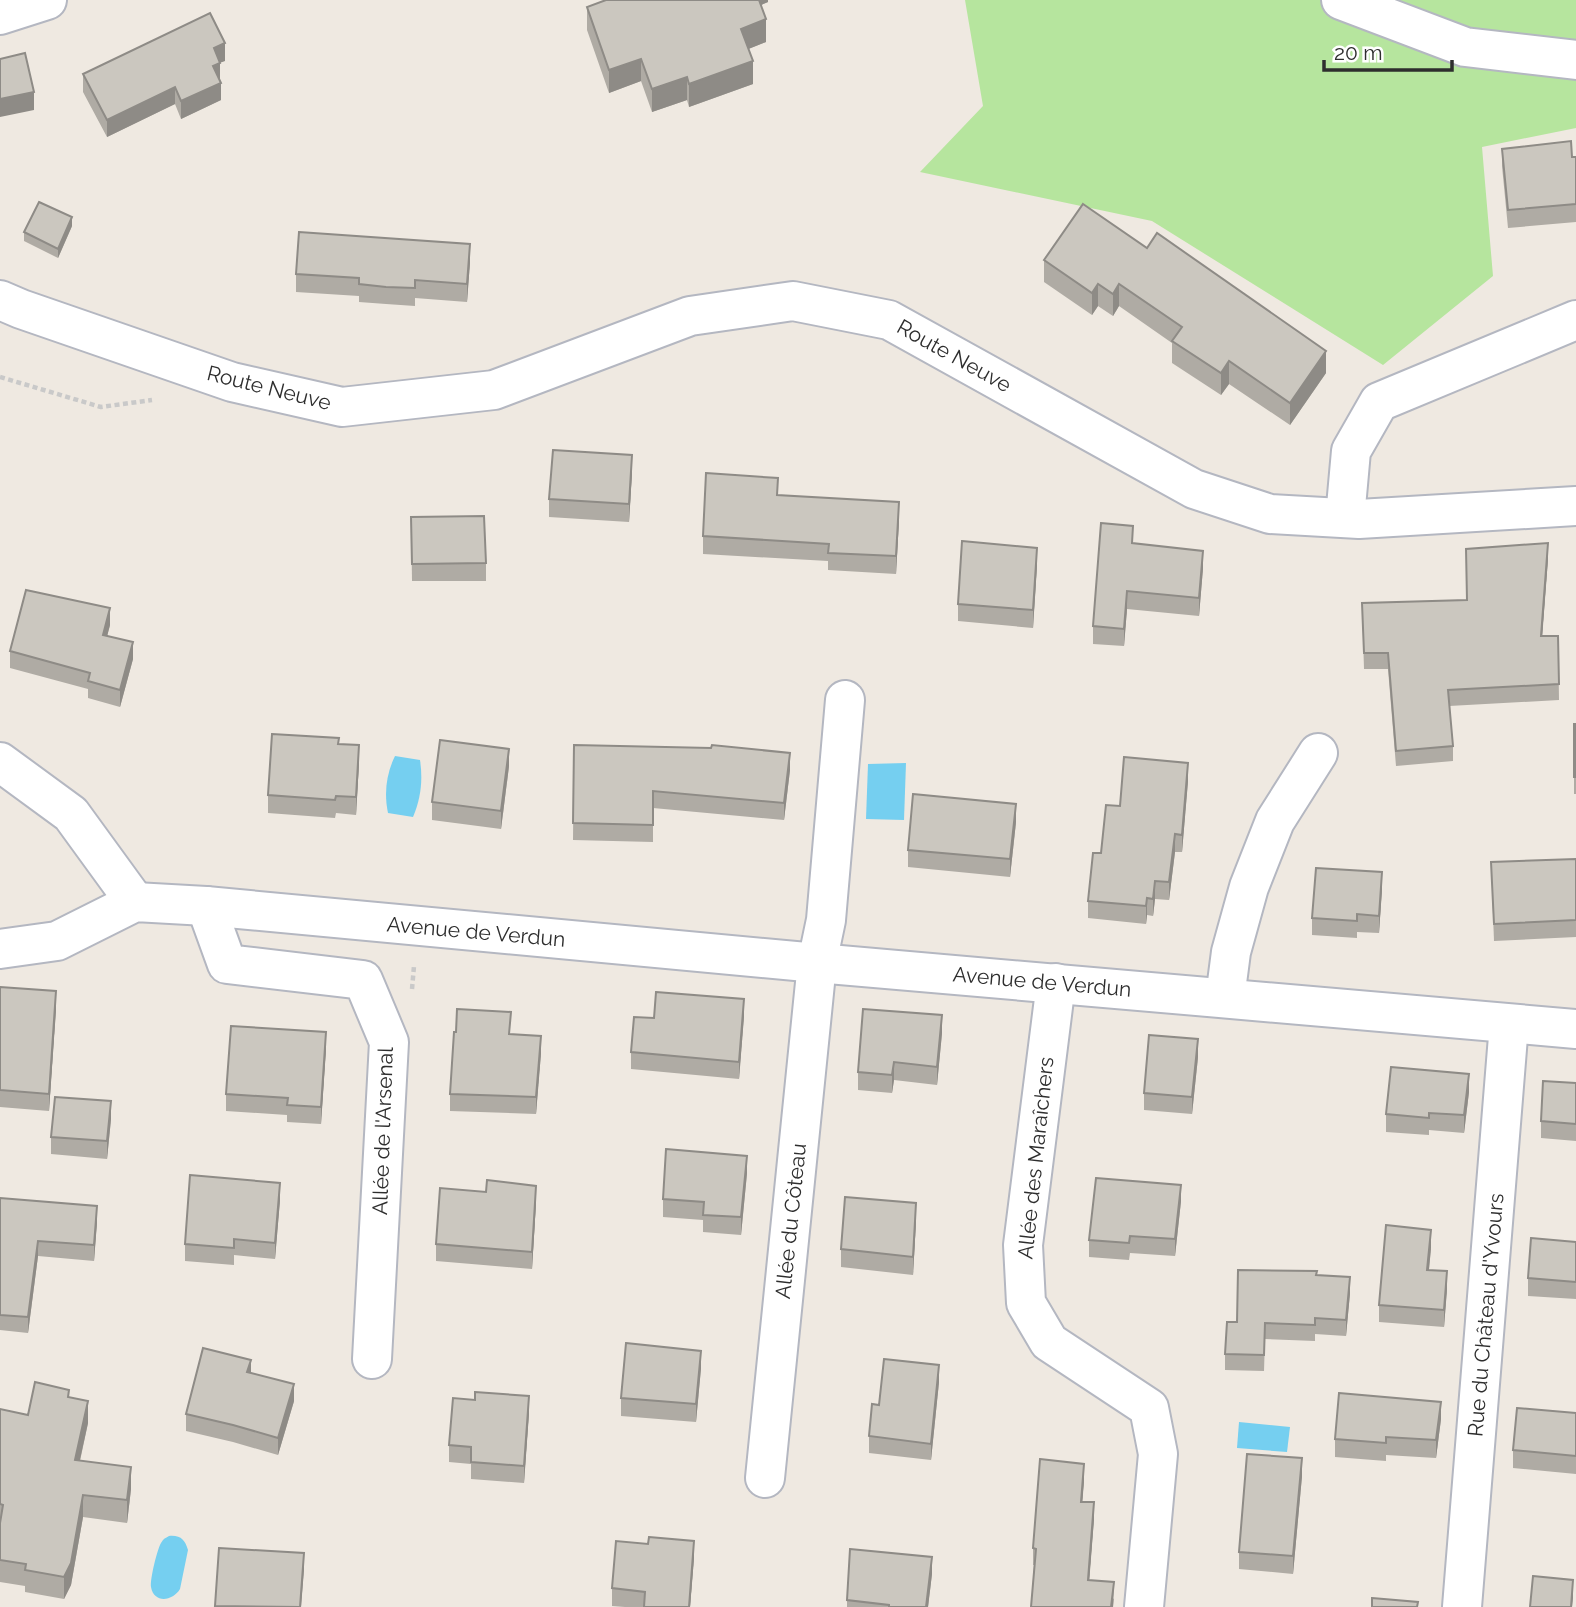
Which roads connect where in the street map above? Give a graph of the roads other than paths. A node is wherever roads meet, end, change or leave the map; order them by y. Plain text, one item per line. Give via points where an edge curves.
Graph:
1 (47, 0) edge
2 (1341, 0) edge
3 (0, 15) edge
4 (1576, 60) edge
5 (0, 300) edge
6 (1576, 320) edge
7 (1576, 506) edge
8 (1345, 518) junction
9 (845, 700) dead end
10 (1318, 753) dead end
11 (0, 762) edge
12 (135, 902) junction
13 (206, 906) junction
14 (0, 948) edge
15 (817, 963) junction
16 (1056, 983) junction
17 (1225, 998) junction
18 (1509, 1024) junction
19 (1576, 1029) edge
20 (372, 1359) dead end
21 (765, 1478) dead end
22 (1144, 1607) edge
23 (1462, 1607) edge

1 - 3 street
2 - 4 street via 1465,47
5 - 8 street, Route Neuve via 232,382 342,407 494,390 690,316 793,301 889,320 1194,489 1270,514
6 - 8 street via 1379,402 1351,451
7 - 8 street, Route Neuve
9 - 15 street via 826,920
10 - 17 street via 1275,821 1248,887
11 - 12 street via 71,814
12 - 13 street, Avenue de Verdun
12 - 14 street, Avenue de Verdun via 57,941
13 - 15 street, Avenue de Verdun
13 - 20 street, Allée de l'Arsenal via 227,964 363,980 388,1042
15 - 16 street, Avenue de Verdun
15 - 21 street, Allée du Côteau
16 - 17 street, Avenue de Verdun
16 - 22 street, Allée des Maraîchers via 1023,1245 1026,1303 1049,1342 1149,1408 1158,1454
17 - 18 street, Avenue de Verdun
18 - 19 street, Avenue de Verdun
18 - 23 street, Rue du Château d'Yvours

